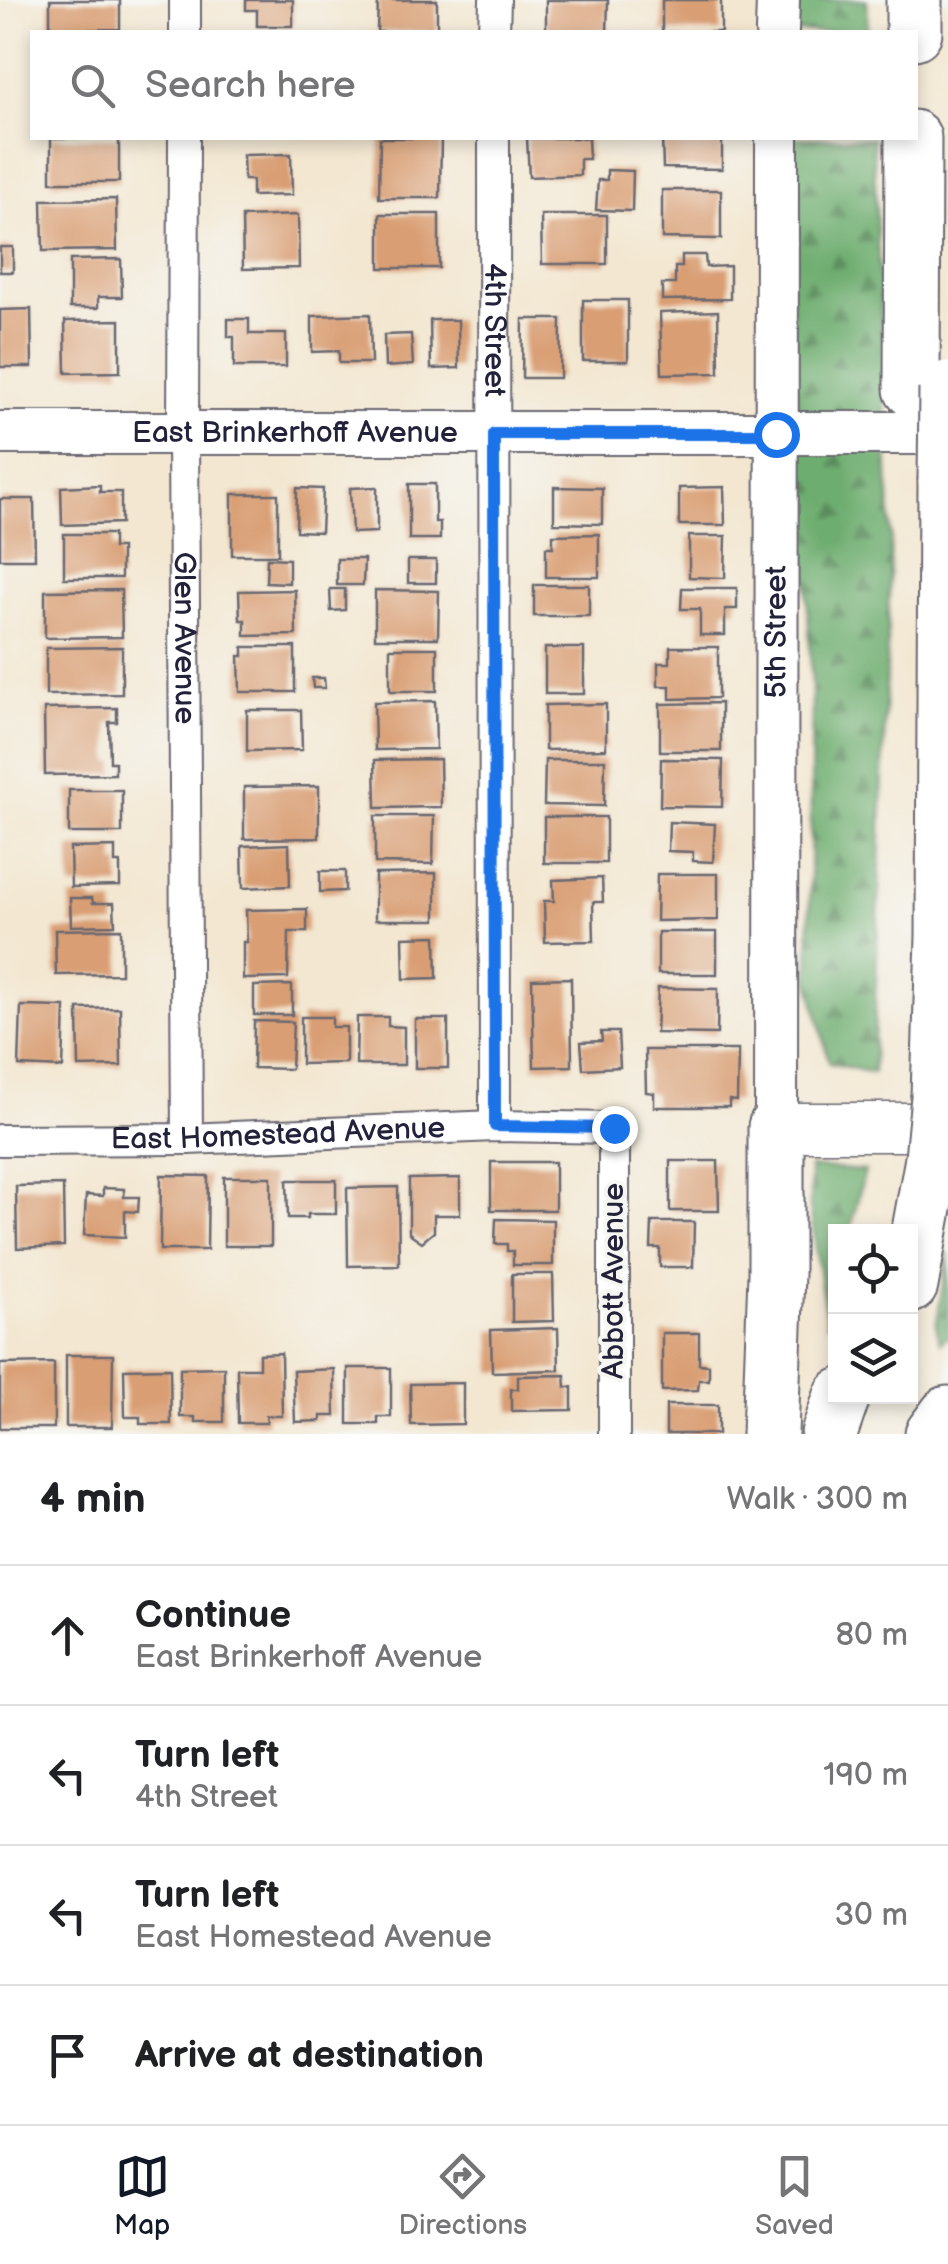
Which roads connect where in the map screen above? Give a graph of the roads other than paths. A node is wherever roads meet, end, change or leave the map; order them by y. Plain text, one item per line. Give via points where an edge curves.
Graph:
1 (185, 0) edge
2 (494, 0) edge
3 (778, 0) edge
4 (914, 0) edge
5 (185, 30) edge
6 (494, 30) edge
7 (778, 30) edge
8 (914, 30) edge
9 (184, 140) edge
10 (494, 140) edge
11 (777, 140) edge
12 (913, 140) edge
13 (948, 210) edge
14 (0, 433) edge
15 (183, 433) junction
16 (494, 434) junction
17 (776, 434) junction
18 (933, 434) edge
19 (495, 1126) junction
20 (924, 1127) edge
21 (614, 1128) joint
22 (776, 1128) junction
23 (188, 1139) junction
24 (0, 1140) edge
25 (887, 1224) edge
26 (915, 1224) edge
27 (839, 1404) edge
28 (878, 1404) edge
29 (948, 1414) edge
30 (614, 1434) edge
31 (770, 1434) edge
32 (829, 1434) edge
33 (868, 1434) edge
34 (933, 1434) edge

1 - 5 street
2 - 6 street
3 - 7 main road
4 - 8 highway
9 - 15 street, Glen Avenue
10 - 16 street, 4th Street
11 - 17 main road, 5th Street
12 - 18 highway
13 - 18 highway
14 - 15 main road, East Brinkerhoff Avenue
15 - 16 main road, East Brinkerhoff Avenue
15 - 23 street, Glen Avenue
16 - 17 main road, East Brinkerhoff Avenue
16 - 19 street, 4th Street
17 - 18 main road, East Brinkerhoff Avenue
17 - 22 main road, 5th Street
18 - 20 highway via 907,978
19 - 21 street, East Homestead Avenue
19 - 23 street, East Homestead Avenue
20 - 22 main road
20 - 25 highway
20 - 26 highway
21 - 30 street, Abbott Avenue
22 - 31 highway
23 - 24 street, East Homestead Avenue
27 - 32 highway
28 - 33 highway
29 - 34 highway

